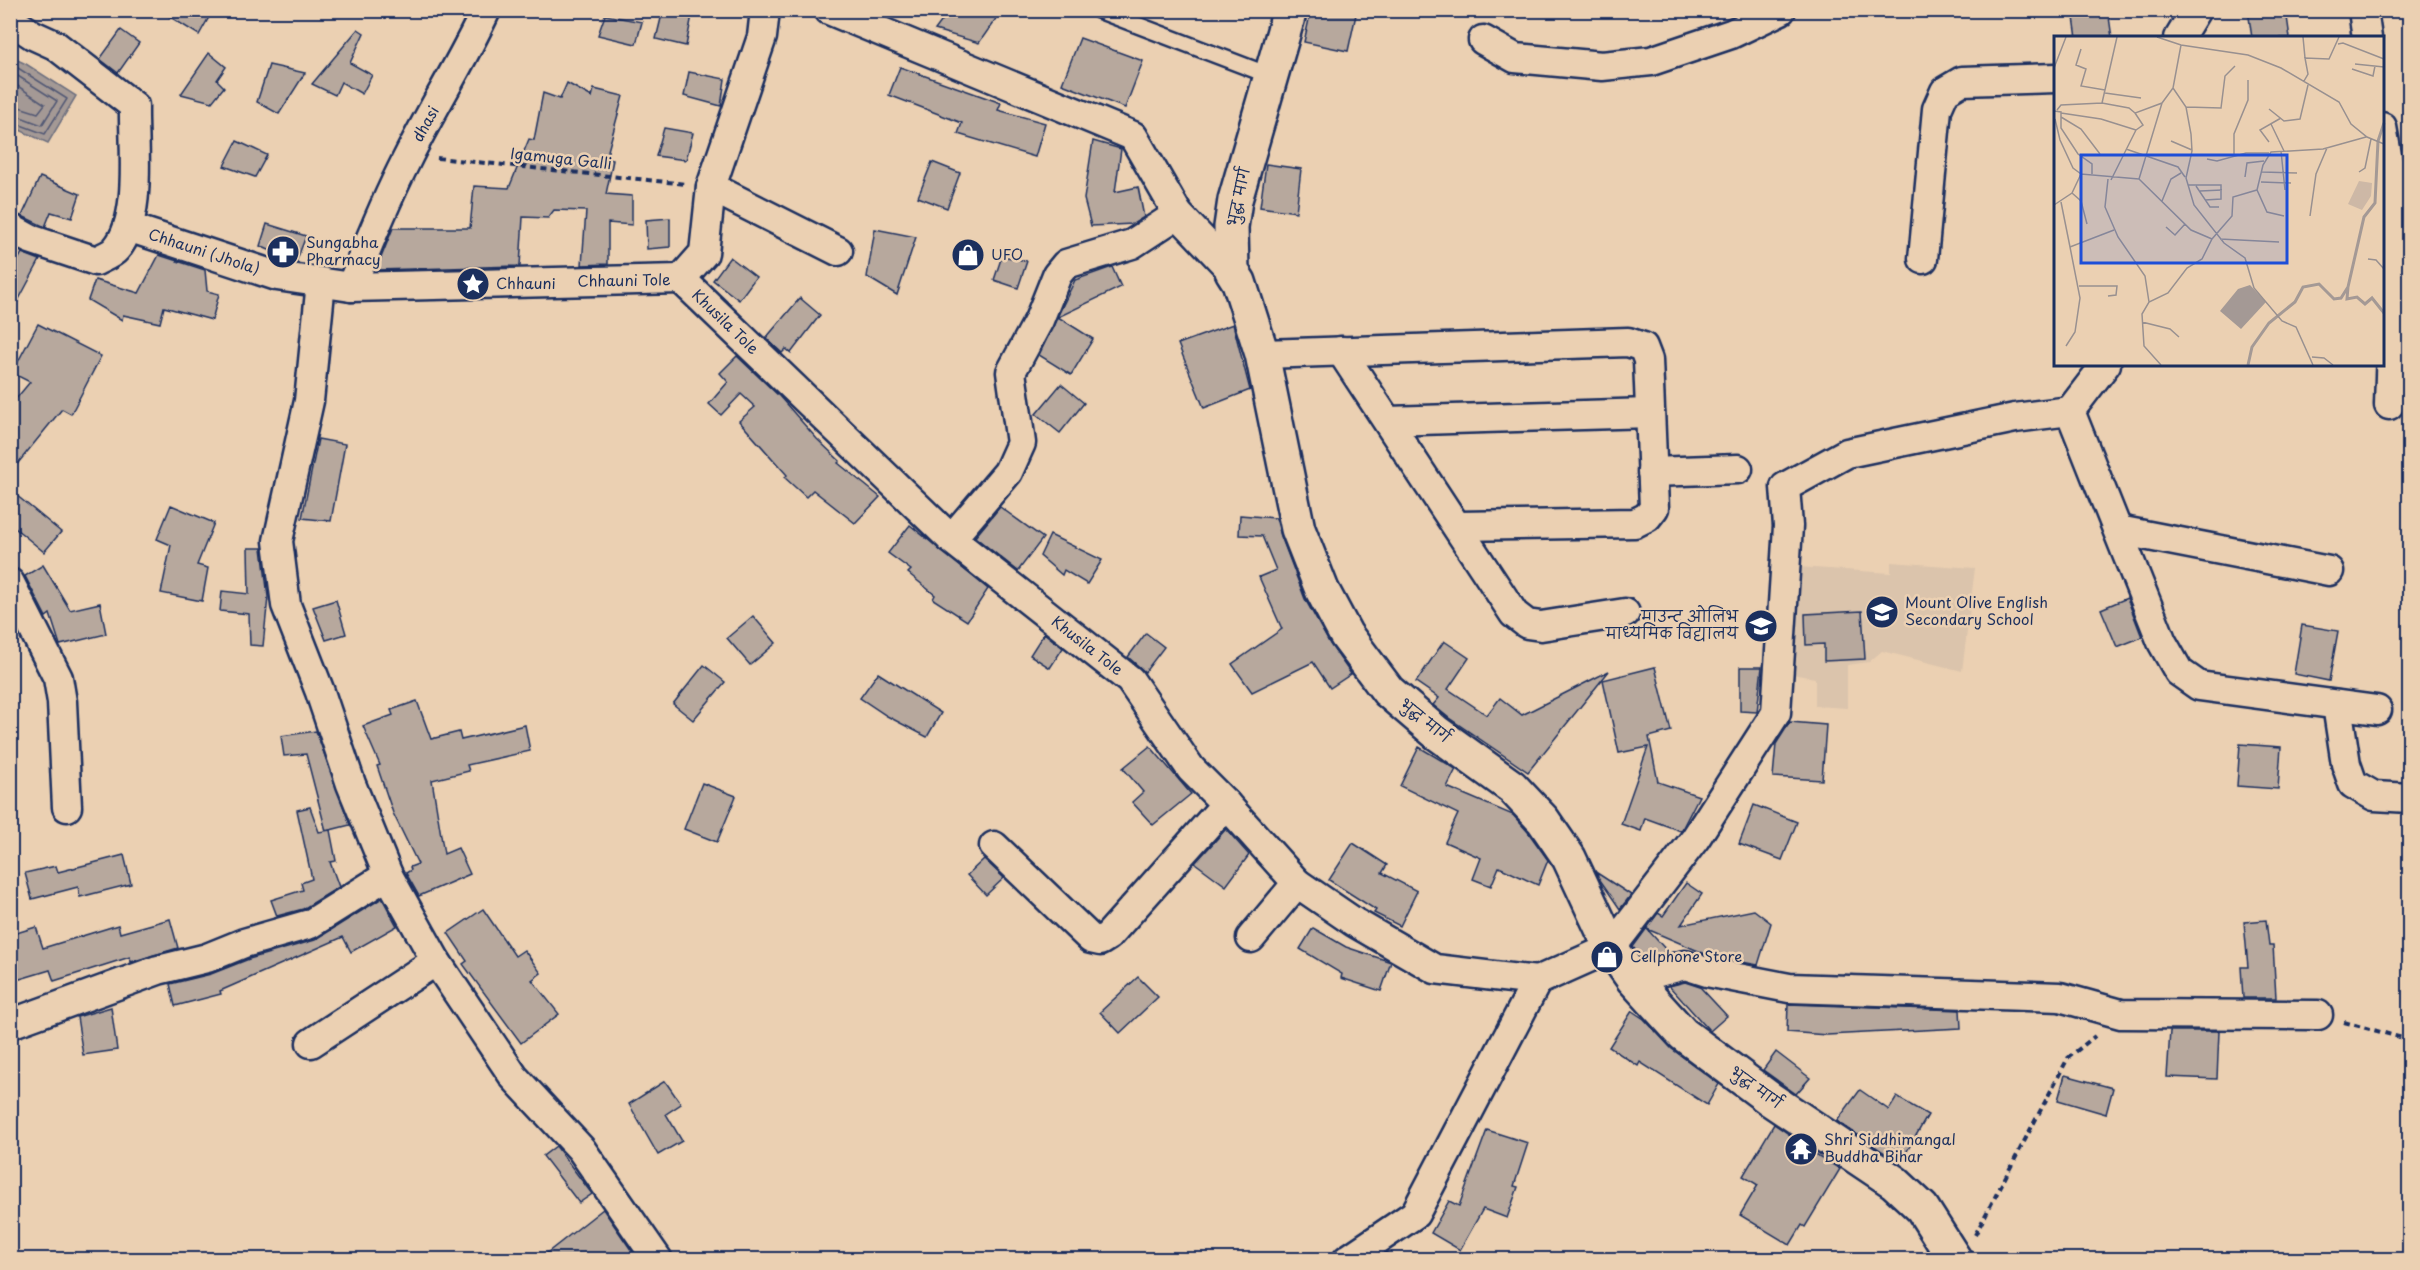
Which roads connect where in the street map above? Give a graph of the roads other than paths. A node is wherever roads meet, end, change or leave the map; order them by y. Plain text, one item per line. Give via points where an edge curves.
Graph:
1 (486, 10) edge
2 (765, 10) edge
3 (829, 10) edge
4 (1098, 10) edge
5 (1290, 10) edge
6 (1781, 10) edge
7 (2196, 10) edge
8 (2363, 10) edge
9 (26, 22) edge
10 (2180, 36) edge
11 (2367, 36) edge
12 (1483, 40) dead end
13 (1271, 76) junction
14 (2054, 78) edge
15 (2384, 138) edge
16 (711, 187) junction
17 (2396, 206) edge
18 (1178, 214) junction
19 (128, 227) junction
20 (10, 228) edge
21 (838, 251) dead end
22 (1923, 259) dead end
23 (1232, 271) junction
24 (681, 279) junction
25 (321, 282) junction
26 (351, 287) junction
27 (2395, 322) edge
28 (1341, 351) junction
29 (1262, 354) junction
30 (2104, 366) edge
31 (2389, 405) dead end
32 (2070, 411) junction
33 (1650, 413) junction
34 (1388, 421) junction
35 (1738, 469) dead end
36 (1652, 472) junction
37 (1459, 526) junction
38 (2118, 530) junction
39 (951, 539) junction
40 (2330, 571) dead end
41 (10, 583) edge
42 (1625, 613) dead end
43 (2337, 705) junction
44 (2377, 710) dead end
45 (2409, 798) edge
46 (1226, 804) junction
47 (67, 807) dead end
48 (994, 846) dead end
49 (388, 875) junction
50 (1297, 882) junction
51 (1251, 938) dead end
52 (1611, 948) junction
53 (436, 962) junction
54 (1633, 979) junction
55 (1537, 981) junction
56 (2318, 1016) road end
57 (10, 1024) edge
58 (311, 1043) dead end
59 (1964, 1250) edge
60 (658, 1260) edge
61 (1347, 1260) edge

1 - 26 street, dhasi via 409,155
2 - 16 street via 762,37
3 - 18 street via 1133,136
4 - 13 lane
5 - 13 street, भुद्ध मार्ग
6 - 12 street via 1731,34 1651,61 1602,66 1515,58
7 - 10 street
8 - 11 street
9 - 19 street via 134,106 137,160
13 - 23 street, भुद्ध मार्ग via 1235,200
14 - 22 street via 1962,81 1945,92 1937,109
15 - 17 street
16 - 21 street
16 - 24 street via 704,253
17 - 27 street
18 - 23 street
18 - 39 street via 1132,244 1066,264 1057,275 1039,320 1011,372 1021,443 1008,472
19 - 20 street via 116,250 96,261 30,239
19 - 25 street, Chhauni (Jhola) via 277,276
23 - 29 street, भुद्ध मार्ग
24 - 26 street, Chhauni Tole
24 - 39 street, Khusila Tole
25 - 26 street, Chhauni (Jhola)
25 - 49 street via 309,401 278,542 286,605
27 - 31 street
28 - 29 street
28 - 33 street via 1628,342 1642,347 1648,360
28 - 34 street
29 - 52 street, भुद्ध मार्ग via 1298,530 1322,590 1347,635 1388,691 1437,733 1512,787 1543,820 1569,858
30 - 32 street
32 - 38 street
32 - 52 street via 2015,418 1846,453 1785,487 1788,526 1776,713 1695,839
33 - 34 street
33 - 36 street
34 - 37 street
35 - 36 street
36 - 37 street via 1654,508 1635,523
37 - 42 street via 1514,614 1527,624 1541,626
38 - 40 street
38 - 43 street via 2162,642 2179,672 2199,686
39 - 46 street, Khusila Tole via 1130,680 1191,769
41 - 47 street via 58,678
43 - 44 street
43 - 45 street via 2353,784 2374,796
46 - 48 street via 1100,941 1090,939
46 - 50 street, Khusila Tole
49 - 53 street
49 - 57 street via 310,924 158,970
50 - 51 street
50 - 55 street, Khusila Tole via 1354,922 1435,969
52 - 54 street, भुद्ध मार्ग
52 - 55 street
53 - 58 street
53 - 60 street via 514,1077 581,1149
54 - 56 street via 1685,965 1789,988 2048,996 2121,1014
54 - 59 street, भुद्ध मार्ग via 1683,1034 1770,1099 1894,1182
55 - 61 street via 1415,1214

